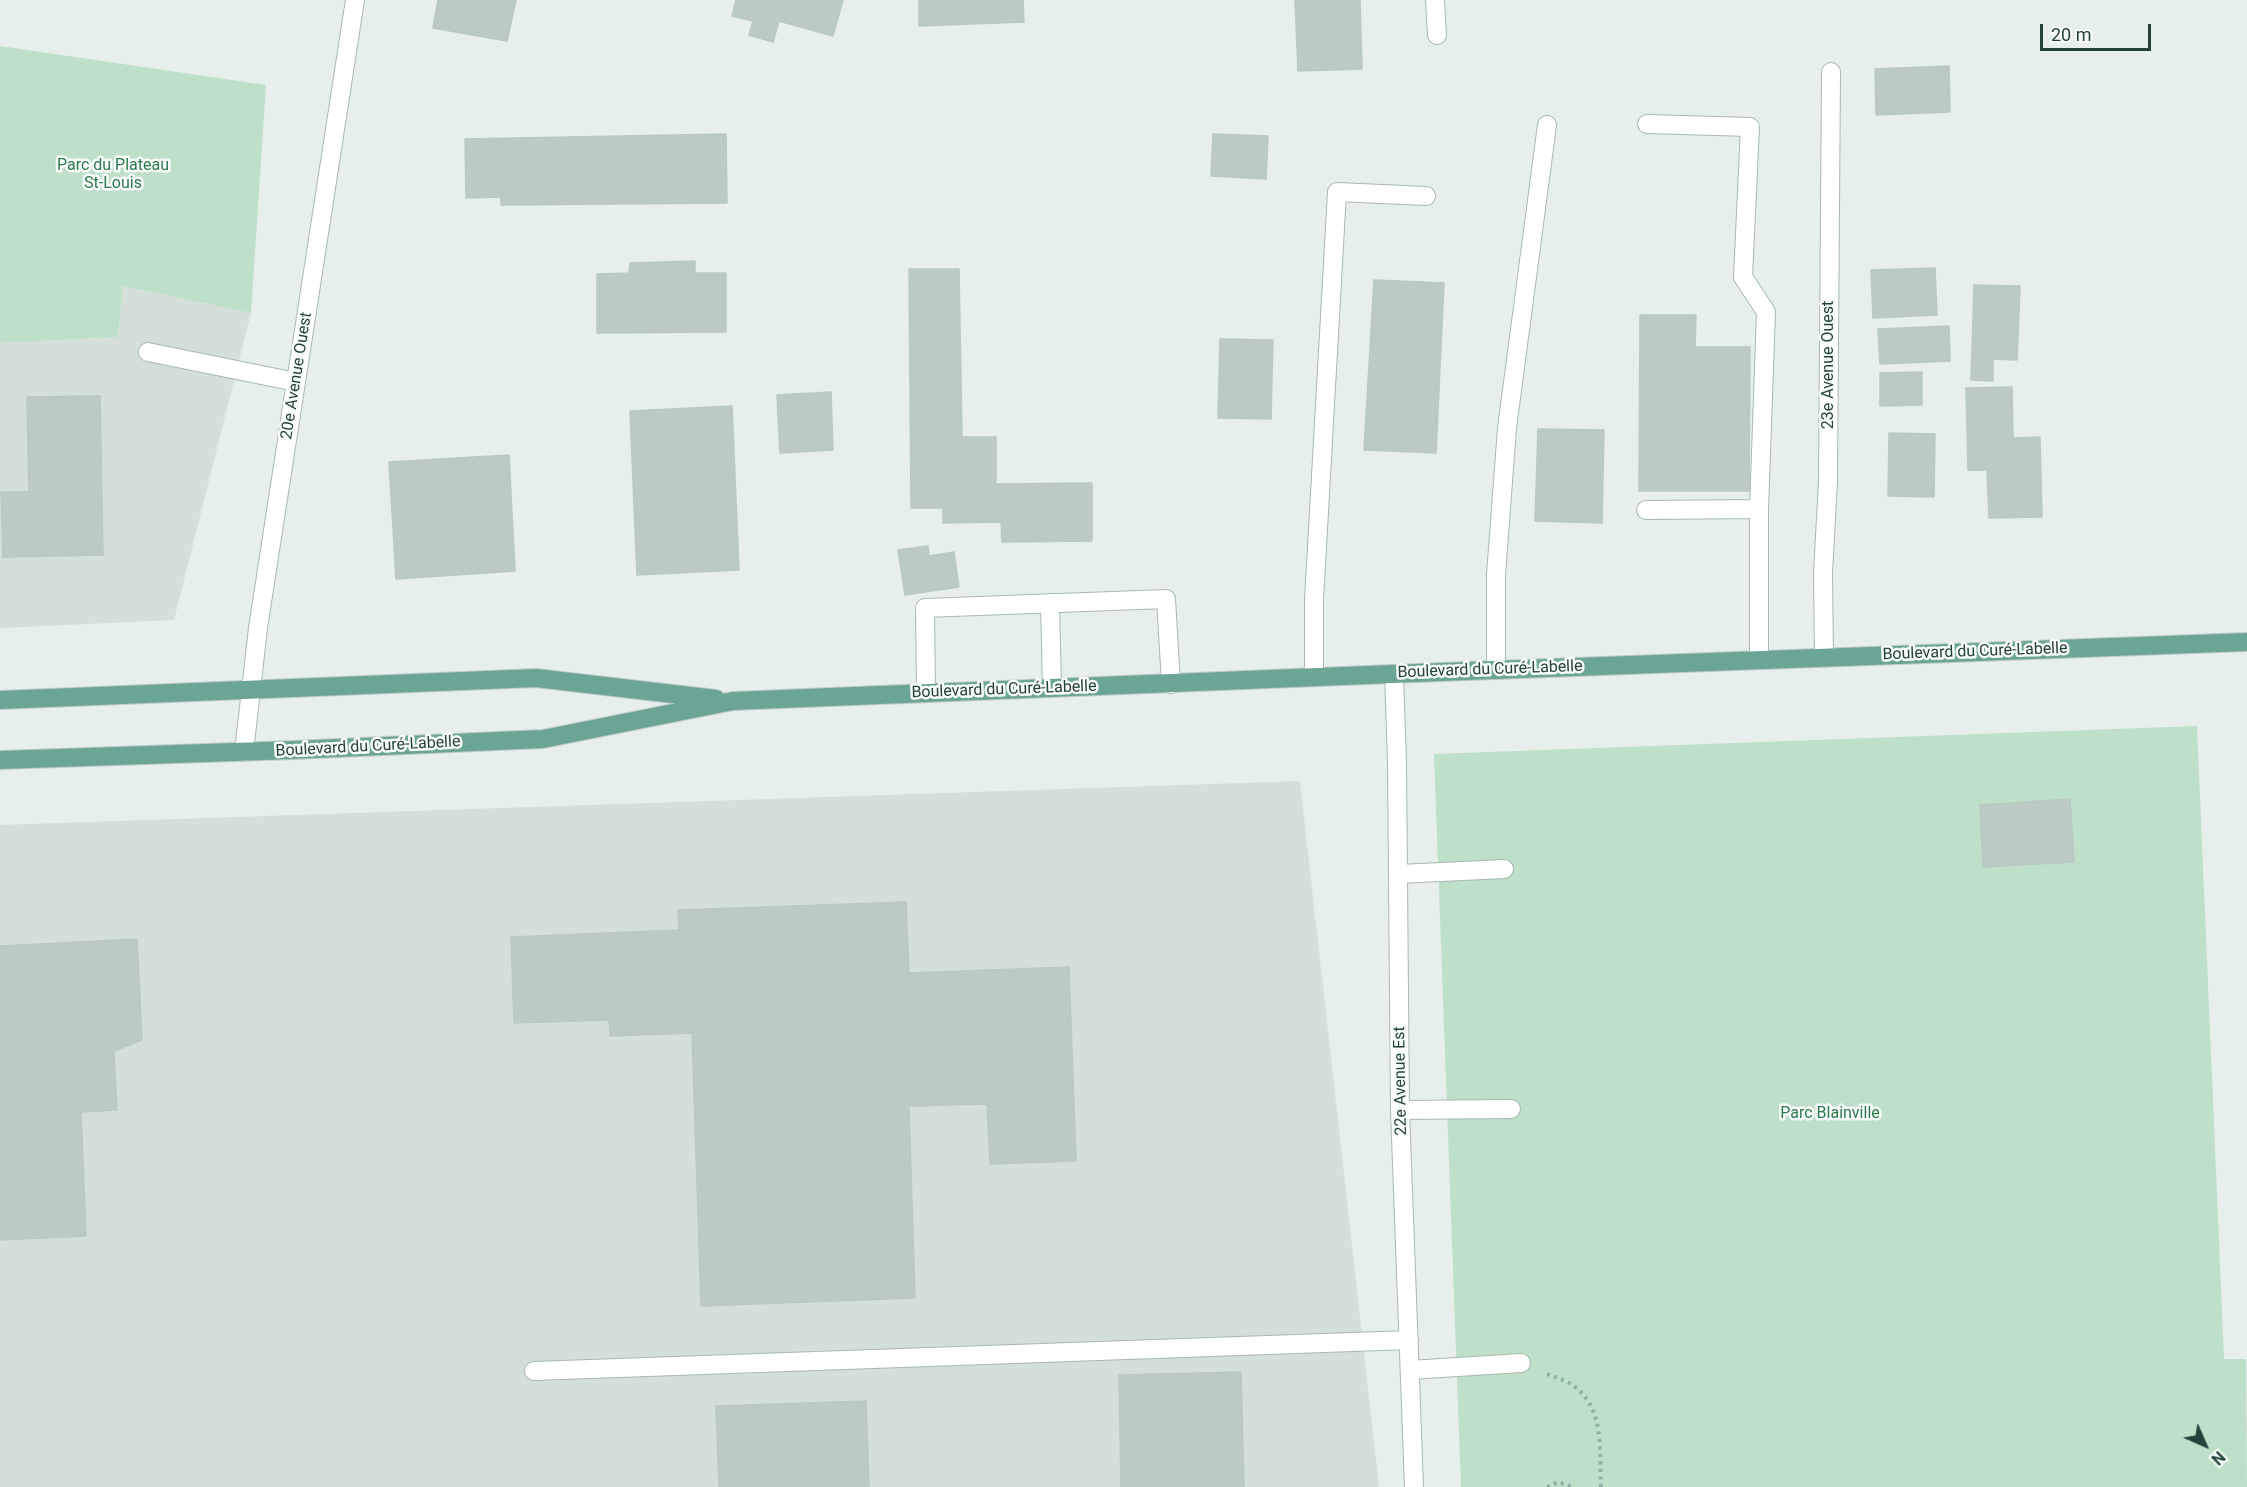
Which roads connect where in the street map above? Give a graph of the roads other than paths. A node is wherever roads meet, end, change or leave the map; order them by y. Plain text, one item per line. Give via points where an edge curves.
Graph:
1 (355, 0) edge
2 (1435, 0) edge
3 (1437, 35) dead end
4 (1831, 72) dead end
5 (1547, 124) dead end
6 (1647, 124) dead end
7 (1426, 196) dead end
8 (148, 352) dead end
9 (296, 382) junction
10 (1759, 509) junction
11 (1646, 510) dead end
12 (1050, 603) junction
13 (2247, 642) edge
14 (1824, 658) junction
15 (1759, 660) junction
16 (1496, 670) junction
17 (1394, 674) junction
18 (1314, 677) junction
19 (1171, 684) junction
20 (1052, 688) junction
21 (250, 689) junction
22 (926, 693) junction
23 (0, 700) edge
24 (733, 701) junction
25 (244, 752) junction
26 (0, 760) edge
27 (1504, 869) dead end
28 (1399, 874) junction
29 (1511, 1109) dead end
30 (1400, 1110) junction
31 (1409, 1340) junction
32 (1521, 1364) road end
33 (1410, 1370) junction
34 (534, 1371) dead end
35 (1414, 1487) edge

1 - 9 street, 20e Avenue Ouest
2 - 3 street
4 - 14 street, 23e Avenue Ouest
5 - 16 street via 1507,428 1496,575
6 - 10 street via 1750,127 1743,277 1766,312
7 - 18 street via 1337,192 1314,600
8 - 9 street
9 - 21 street, 20e Avenue Ouest
10 - 11 street
10 - 15 street
12 - 19 street via 1166,599
12 - 20 street
12 - 22 street via 925,608
13 - 14 main road, Boulevard du Curé-Labelle
14 - 15 main road, Boulevard du Curé-Labelle
15 - 16 main road, Boulevard du Curé-Labelle
16 - 17 main road, Boulevard du Curé-Labelle
17 - 18 main road, Boulevard du Curé-Labelle
17 - 28 street, 22e Avenue Est
18 - 19 main road, Boulevard du Curé-Labelle
19 - 20 main road, Boulevard du Curé-Labelle
20 - 22 main road, Boulevard du Curé-Labelle
21 - 23 main road, Boulevard du Curé-Labelle
21 - 24 main road, Boulevard du Curé-Labelle via 536,678
21 - 25 street, 20e Avenue Ouest
22 - 24 main road, Boulevard du Curé-Labelle
24 - 25 main road, Boulevard du Curé-Labelle via 543,739
25 - 26 main road, Boulevard du Curé-Labelle
27 - 28 street
28 - 30 street, 22e Avenue Est
29 - 30 street
30 - 31 street, 22e Avenue Est
31 - 33 street, 22e Avenue Est
31 - 34 street
32 - 33 street
33 - 35 street, 22e Avenue Est

